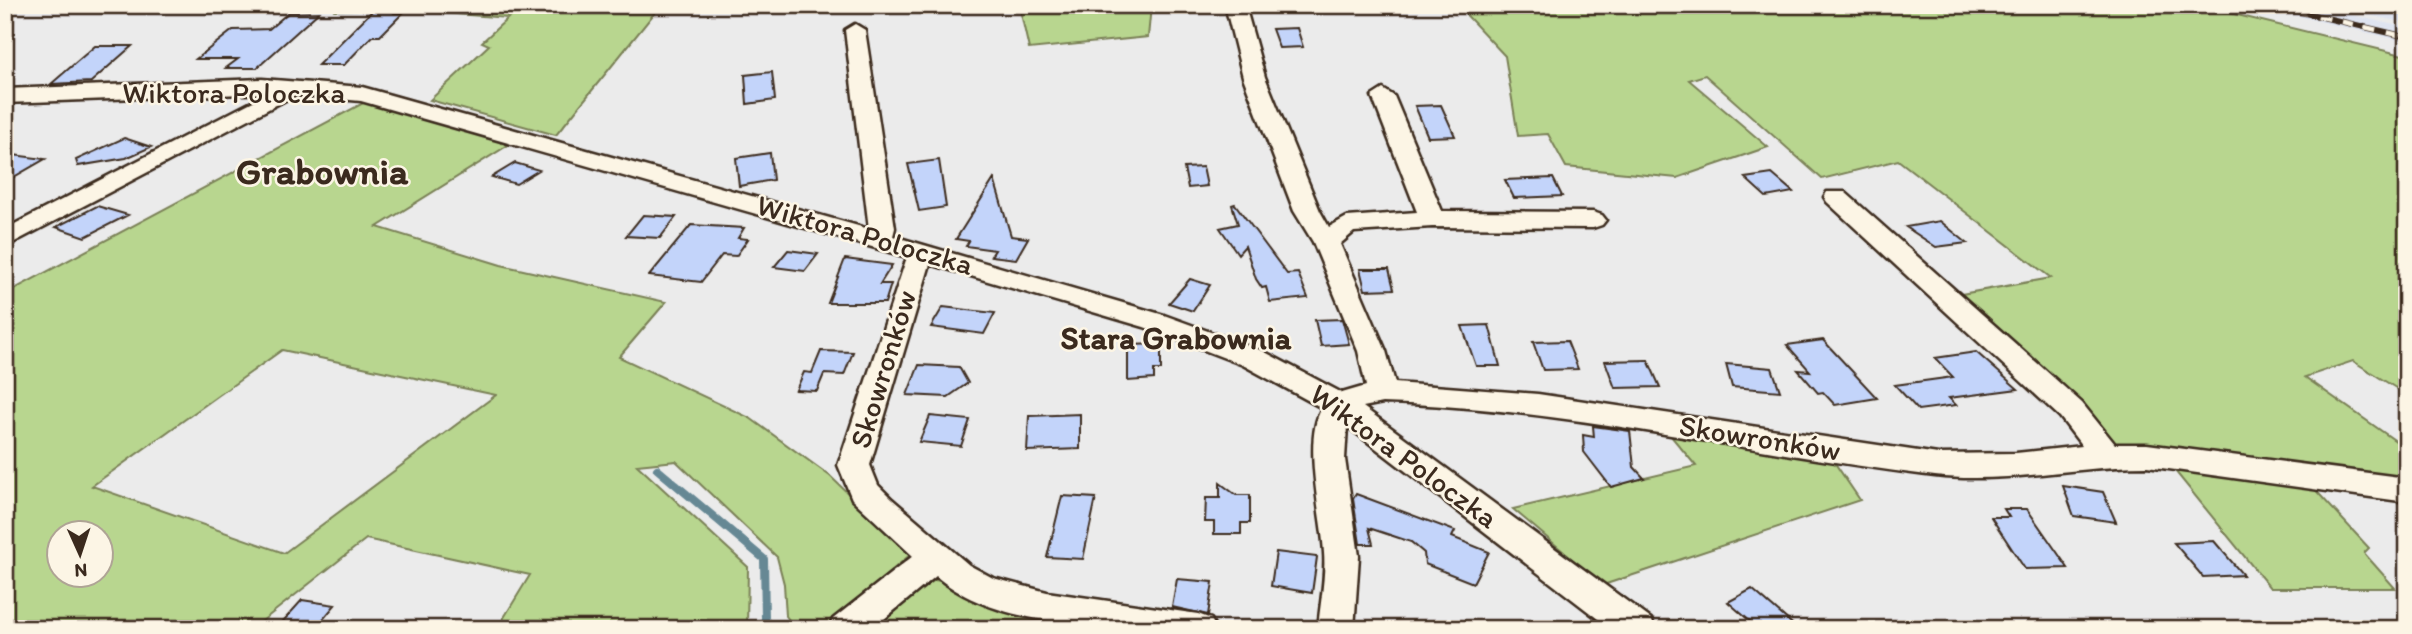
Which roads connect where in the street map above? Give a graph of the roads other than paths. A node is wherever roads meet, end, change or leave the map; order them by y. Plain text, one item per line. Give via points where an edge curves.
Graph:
1 (1236, 9) dead end
2 (855, 30) dead end
3 (292, 87) junction
4 (5, 96) edge
5 (1383, 96) dead end
6 (1836, 197) dead end
7 (1432, 219) junction
8 (1593, 220) dead end
9 (5, 239) edge
10 (879, 239) junction
11 (1326, 242) junction
12 (923, 252) junction
13 (1382, 393) junction
14 (1340, 405) junction
15 (2106, 455) junction
16 (2407, 490) edge
17 (936, 557) junction
18 (846, 629) edge
19 (1198, 629) edge
20 (1335, 629) edge
21 (1639, 629) edge

1 - 11 street via 1254,77 1307,211
2 - 10 street via 882,228
3 - 4 street, Wiktora Poloczka
3 - 9 street
3 - 10 street, Wiktora Poloczka via 404,103
5 - 7 street
6 - 15 street via 2071,410
7 - 8 street
7 - 11 street via 1347,225
10 - 12 street, Wiktora Poloczka
11 - 13 street via 1372,351
12 - 14 street, Wiktora Poloczka via 1202,337 1270,366
12 - 17 street, Skowronków via 854,465 864,491
13 - 14 street, Skowronków
13 - 15 street, Skowronków via 1538,404 1927,464 2016,464
14 - 20 street via 1333,415 1328,459 1342,556
14 - 21 street, Wiktora Poloczka
15 - 16 street, Skowronków via 2182,458
17 - 18 street
17 - 19 street, Skowronków via 957,574 998,595

